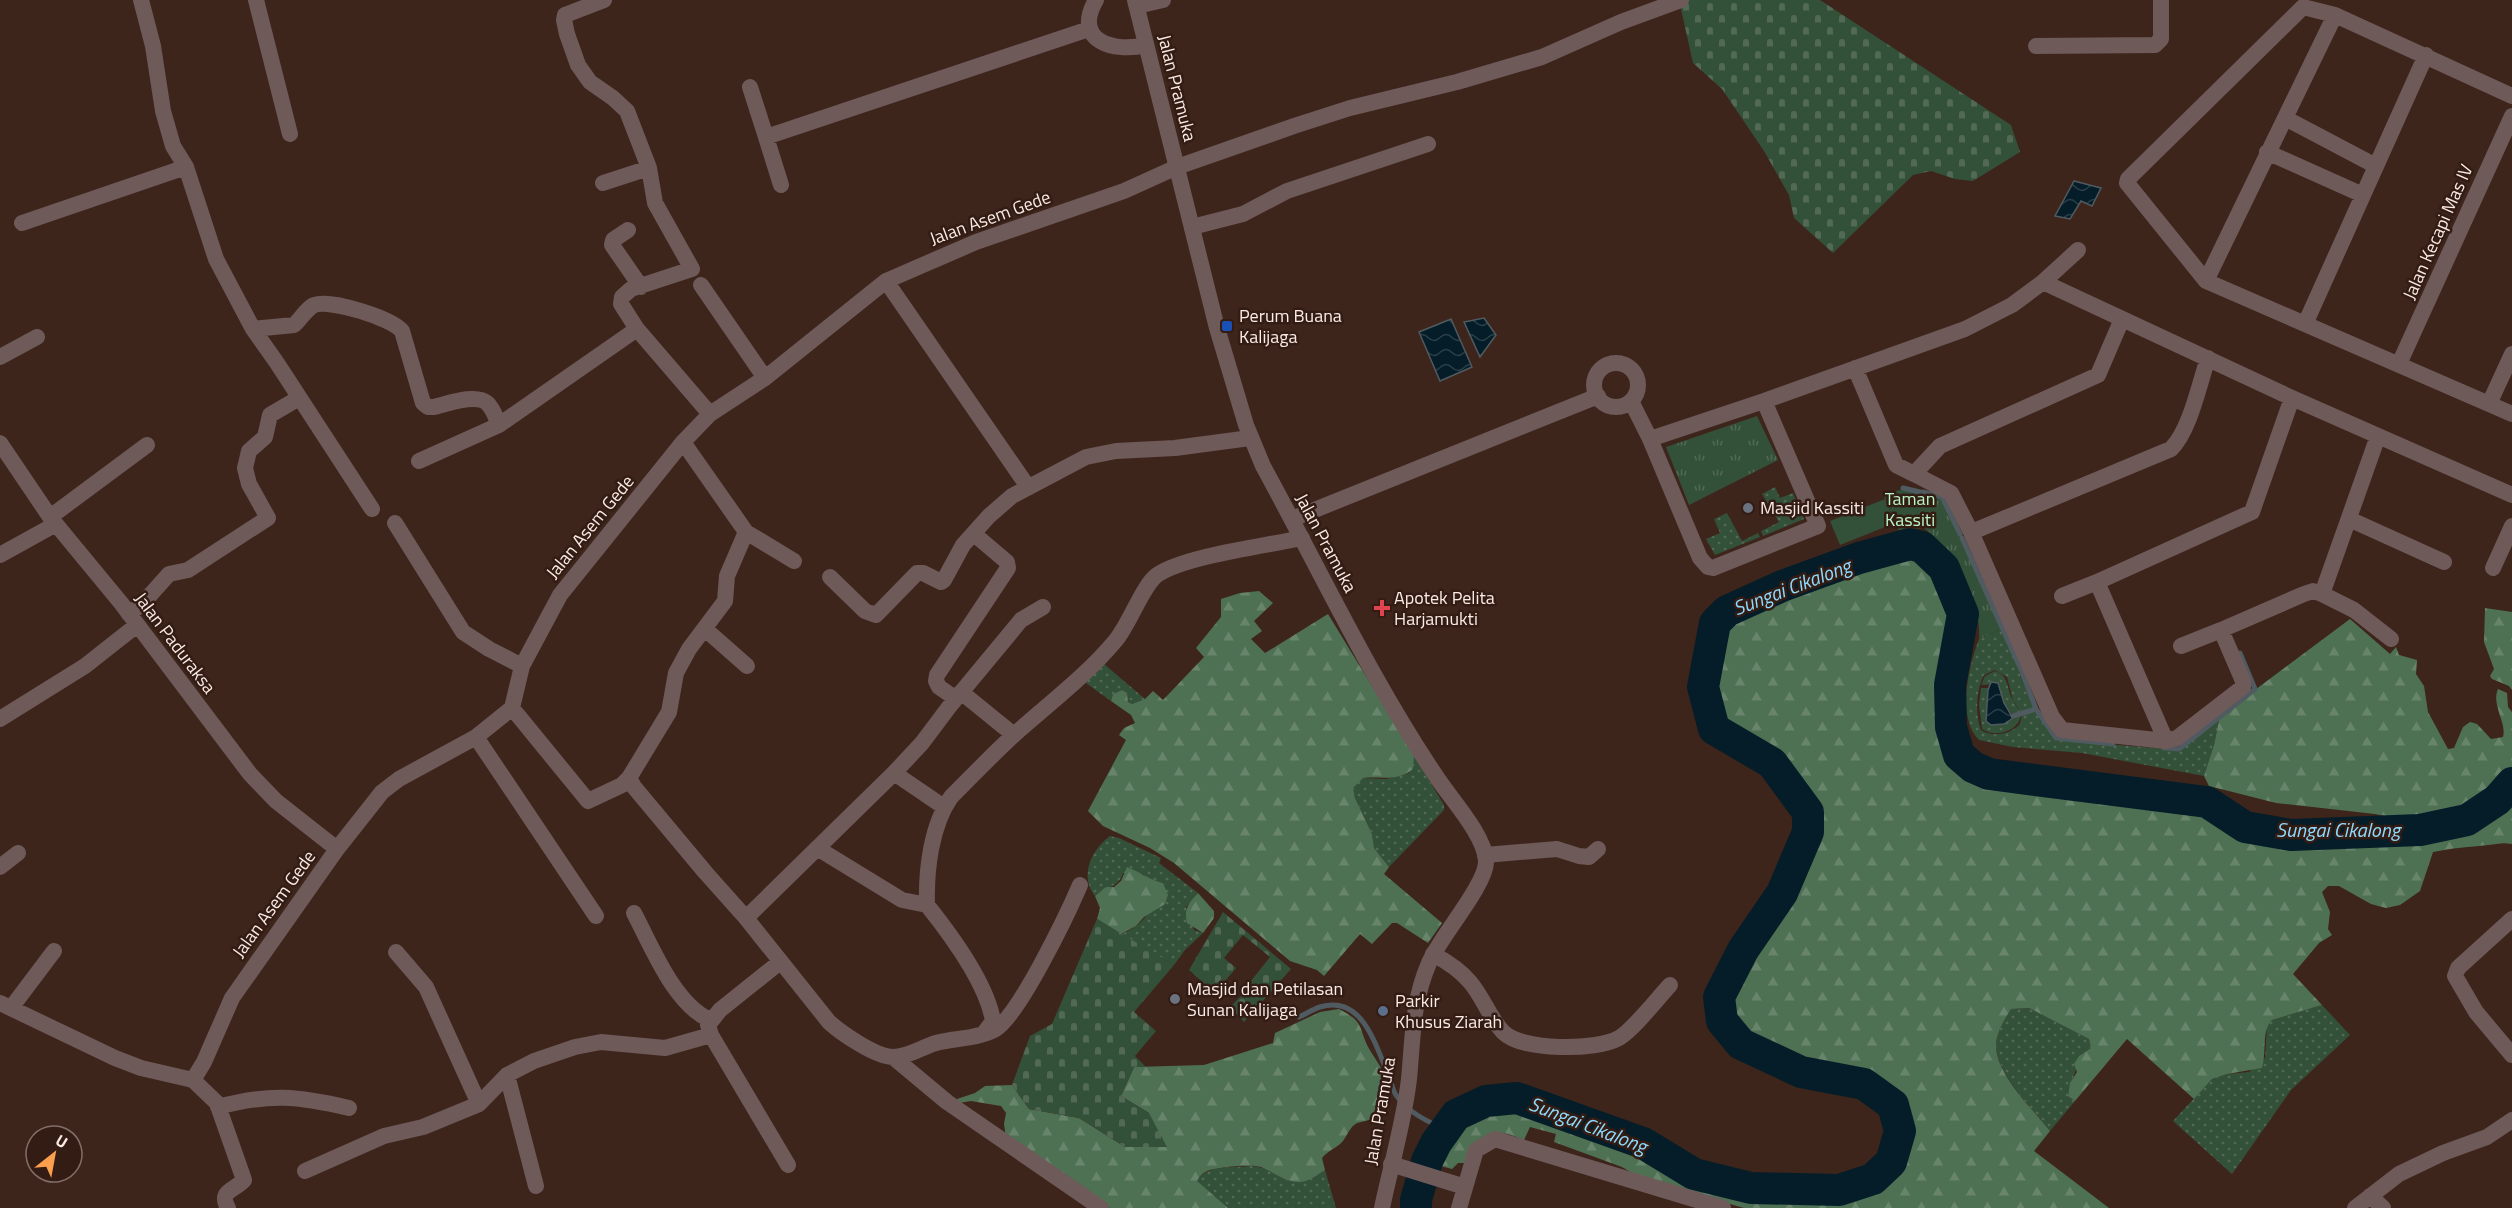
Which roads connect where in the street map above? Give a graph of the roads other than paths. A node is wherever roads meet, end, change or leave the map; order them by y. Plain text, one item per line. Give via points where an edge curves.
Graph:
1 (141, 0) edge
2 (256, 0) edge
3 (604, 0) edge
4 (1096, 0) edge
5 (1681, 0) edge
6 (2161, 0) edge
7 (1136, 3) edge
8 (1170, 4) edge
9 (2335, 15) junction
10 (1089, 29) junction
11 (1146, 45) junction
12 (2036, 46) dead end
13 (2426, 55) junction
14 (750, 87) dead end
15 (2512, 96) edge
16 (2512, 116) edge
17 (2285, 118) junction
18 (290, 134) dead end
19 (766, 137) junction
20 (1428, 144) dead end
21 (2266, 152) junction
22 (186, 166) junction
23 (2376, 166) junction
24 (1177, 167) junction
25 (649, 168) junction
26 (603, 183) dead end
27 (781, 185) dead end
28 (2363, 195) junction
29 (22, 223) dead end
30 (1192, 227) junction
31 (628, 230) dead end
32 (2078, 250) dead end
33 (2206, 280) junction
34 (886, 281) junction
35 (2043, 282) junction
36 (700, 285) dead end
37 (641, 287) junction
38 (2122, 319) junction
39 (2306, 322) junction
40 (253, 328) junction
41 (637, 329) junction
42 (37, 337) dead end
43 (2512, 354) edge
44 (0, 357) edge
45 (2208, 358) junction
46 (2399, 364) junction
47 (1855, 368) junction
48 (765, 378) junction
49 (1598, 396) junction
50 (299, 398) junction
51 (2292, 398) junction
52 (1631, 401) junction
53 (1764, 401) junction
54 (2489, 404) junction
55 (710, 414) junction
56 (2512, 414) edge
57 (499, 425) junction
58 (2378, 436) junction
59 (1250, 438) junction
60 (1650, 439) junction
61 (683, 442) junction
62 (0, 443) edge
63 (147, 445) dead end
64 (419, 461) dead end
65 (1914, 474) junction
66 (1028, 487) junction
67 (2512, 495) edge
68 (372, 509) dead end
69 (1292, 519) junction
70 (2349, 519) junction
71 (53, 521) junction
72 (395, 523) dead end
73 (2512, 526) edge
74 (746, 532) junction
75 (1971, 532) junction
76 (974, 534) junction
77 (1302, 538) junction
78 (0, 555) edge
79 (794, 561) dead end
80 (2444, 562) dead end
81 (2493, 568) dead end
82 (830, 577) dead end
83 (2097, 582) junction
84 (2322, 594) junction
85 (2062, 596) dead end
86 (1043, 607) dead end
87 (133, 619) junction
88 (705, 629) junction
89 (2222, 630) junction
90 (2391, 639) dead end
91 (2181, 646) dead end
92 (522, 666) junction
93 (747, 666) dead end
94 (958, 695) junction
95 (512, 708) junction
96 (0, 719) edge
97 (1014, 735) junction
98 (476, 737) junction
99 (2166, 741) junction
100 (894, 773) junction
101 (629, 778) junction
102 (944, 807) junction
103 (817, 848) junction
104 (337, 849) junction
105 (1598, 849) dead end
106 (18, 853) dead end
107 (1485, 855) junction
108 (0, 867) edge
109 (1080, 885) dead end
110 (927, 905) junction
111 (634, 914) dead end
112 (596, 916) dead end
113 (746, 918) junction
114 (2512, 919) edge
115 (54, 951) dead end
116 (396, 952) dead end
117 (1433, 954) junction
118 (780, 962) junction
119 (1670, 985) dead end
120 (5, 1005) edge
121 (710, 1027) junction
122 (984, 1033) junction
123 (2512, 1055) edge
124 (893, 1057) junction
125 (507, 1075) junction
126 (193, 1080) junction
127 (480, 1104) junction
128 (218, 1107) junction
129 (349, 1108) dead end
130 (2512, 1120) edge
131 (788, 1165) dead end
132 (1396, 1166) junction
133 (305, 1171) dead end
134 (536, 1186) dead end
135 (1465, 1187) junction
136 (2370, 1196) junction
137 (228, 1208) edge
138 (1101, 1208) edge
139 (1382, 1208) edge
140 (1459, 1208) edge
141 (1723, 1208) edge
142 (2355, 1208) edge
143 (2383, 1208) edge

1 - 22 street via 168,132
2 - 18 street
3 - 25 street via 566,15 567,34 578,65 590,82 627,111
4 - 10 street
5 - 24 street, Jalan Asem Gede via 1542,57 1350,108
6 - 12 street via 2161,39 2155,45
7 - 8 street
7 - 11 street, Jalan Pramuka
9 - 13 street
9 - 17 street
9 - 33 street via 2303,6 2128,179 2129,189
10 - 11 street via 1099,41 1110,46
10 - 19 street
11 - 24 street, Jalan Pramuka
13 - 15 street
13 - 23 street
14 - 19 street
16 - 46 street, Jalan Kecapi Mas IV
17 - 21 street
17 - 23 street
19 - 27 street
20 - 30 street via 1287,190 1243,214
21 - 28 street
21 - 33 street
22 - 29 street
22 - 40 street via 216,259
23 - 28 street
24 - 30 street, Jalan Pramuka
24 - 34 street, Jalan Asem Gede via 1124,191 976,242
25 - 26 street
25 - 37 street via 655,203 692,269
28 - 39 street
30 - 59 street, Jalan Pramuka
31 - 37 street via 612,245
32 - 35 street
33 - 39 street
34 - 48 street, Jalan Asem Gede
34 - 66 street
35 - 38 street
35 - 47 street via 2013,305 1965,329
36 - 48 street
37 - 41 street via 626,293 621,304
38 - 45 street
38 - 65 street via 2098,375 1940,446
39 - 46 street
40 - 50 street
40 - 57 street via 294,325 316,304 373,315 402,331 423,403 434,407 482,400
41 - 55 street
41 - 57 street
42 - 44 street
43 - 54 street
45 - 51 street
45 - 75 street via 2184,429 2170,449
46 - 54 street
47 - 53 street
47 - 65 street via 1896,465
48 - 55 street, Jalan Asem Gede
49 - 52 street via 1607,405
49 - 52 street via 1598,372 1620,364 1628,366 1638,380
49 - 69 street
50 - 68 street
50 - 87 street via 270,415 265,437 249,451 245,468 249,484 268,518 188,570 169,574
51 - 58 street
51 - 83 street via 2252,512
52 - 60 street
53 - 60 street
53 - 60 street via 1818,526 1713,568 1700,558
54 - 56 street
55 - 61 street, Jalan Asem Gede
57 - 64 street
58 - 67 street
58 - 70 street
59 - 66 street via 1086,457
59 - 69 street, Jalan Pramuka
61 - 74 street
61 - 92 street, Jalan Asem Gede via 560,595
62 - 71 street, Jalan Paduraksa
63 - 71 street
65 - 75 street via 1951,493
66 - 76 street via 989,516
69 - 77 street, Jalan Pramuka
70 - 80 street
70 - 84 street
71 - 78 street
71 - 87 street, Jalan Paduraksa
72 - 92 street via 463,632
73 - 81 street
74 - 79 street
74 - 88 street via 727,576 725,601
75 - 99 street via 2059,728
76 - 82 street via 963,545 944,580 917,573 876,615 865,611
76 - 94 street via 1007,562 1008,568 937,675 939,687
77 - 97 street via 1195,560 1157,575 1148,583 1117,640
77 - 107 street, Jalan Pramuka via 1419,750 1478,838
83 - 85 street
83 - 99 street
84 - 89 street via 2304,594
84 - 90 street via 2354,610
86 - 94 street via 1021,620
87 - 96 street via 85,666
87 - 104 street, Jalan Paduraksa via 250,774 276,801
88 - 93 street
88 - 101 street via 676,673 669,712
89 - 91 street
89 - 99 street via 2243,687 2177,738
92 - 95 street, Jalan Asem Gede
94 - 97 street
94 - 100 street
95 - 98 street, Jalan Asem Gede
95 - 101 street via 588,801
97 - 102 street
98 - 104 street, Jalan Asem Gede via 382,792
98 - 112 street
100 - 102 street
100 - 103 street
101 - 113 street
102 - 110 street via 931,849
103 - 110 street via 902,900
103 - 113 street
104 - 126 street, Jalan Asem Gede via 232,998
105 - 107 street via 1589,857 1557,849
106 - 108 street
107 - 117 street, Jalan Pramuka via 1484,872
109 - 122 street via 1022,998 996,1030
110 - 122 street via 962,952 990,1004 993,1021
111 - 121 street via 680,994
113 - 118 street
114 - 123 street via 2458,968 2455,976 2476,1012
115 - 120 street
116 - 127 street via 426,987
117 - 119 street via 1471,983 1505,1033 1527,1043 1558,1047 1606,1044 1621,1037
117 - 132 street, Jalan Pramuka via 1415,1005
118 - 121 street
118 - 124 street via 841,1033
120 - 126 street via 115,1058
121 - 125 street via 665,1048 601,1042 584,1046 534,1061
121 - 131 street
122 - 124 street
124 - 138 street via 947,1102
125 - 127 street
125 - 134 street
126 - 128 street
127 - 133 street via 423,1127 384,1136
128 - 129 street via 250,1098 278,1096
128 - 137 street via 244,1180 226,1192 224,1201
130 - 136 street via 2487,1137 2399,1174
132 - 135 street
132 - 139 street, Jalan Pramuka
135 - 140 street
135 - 141 street via 1476,1150 1495,1139
136 - 142 street
136 - 143 street

